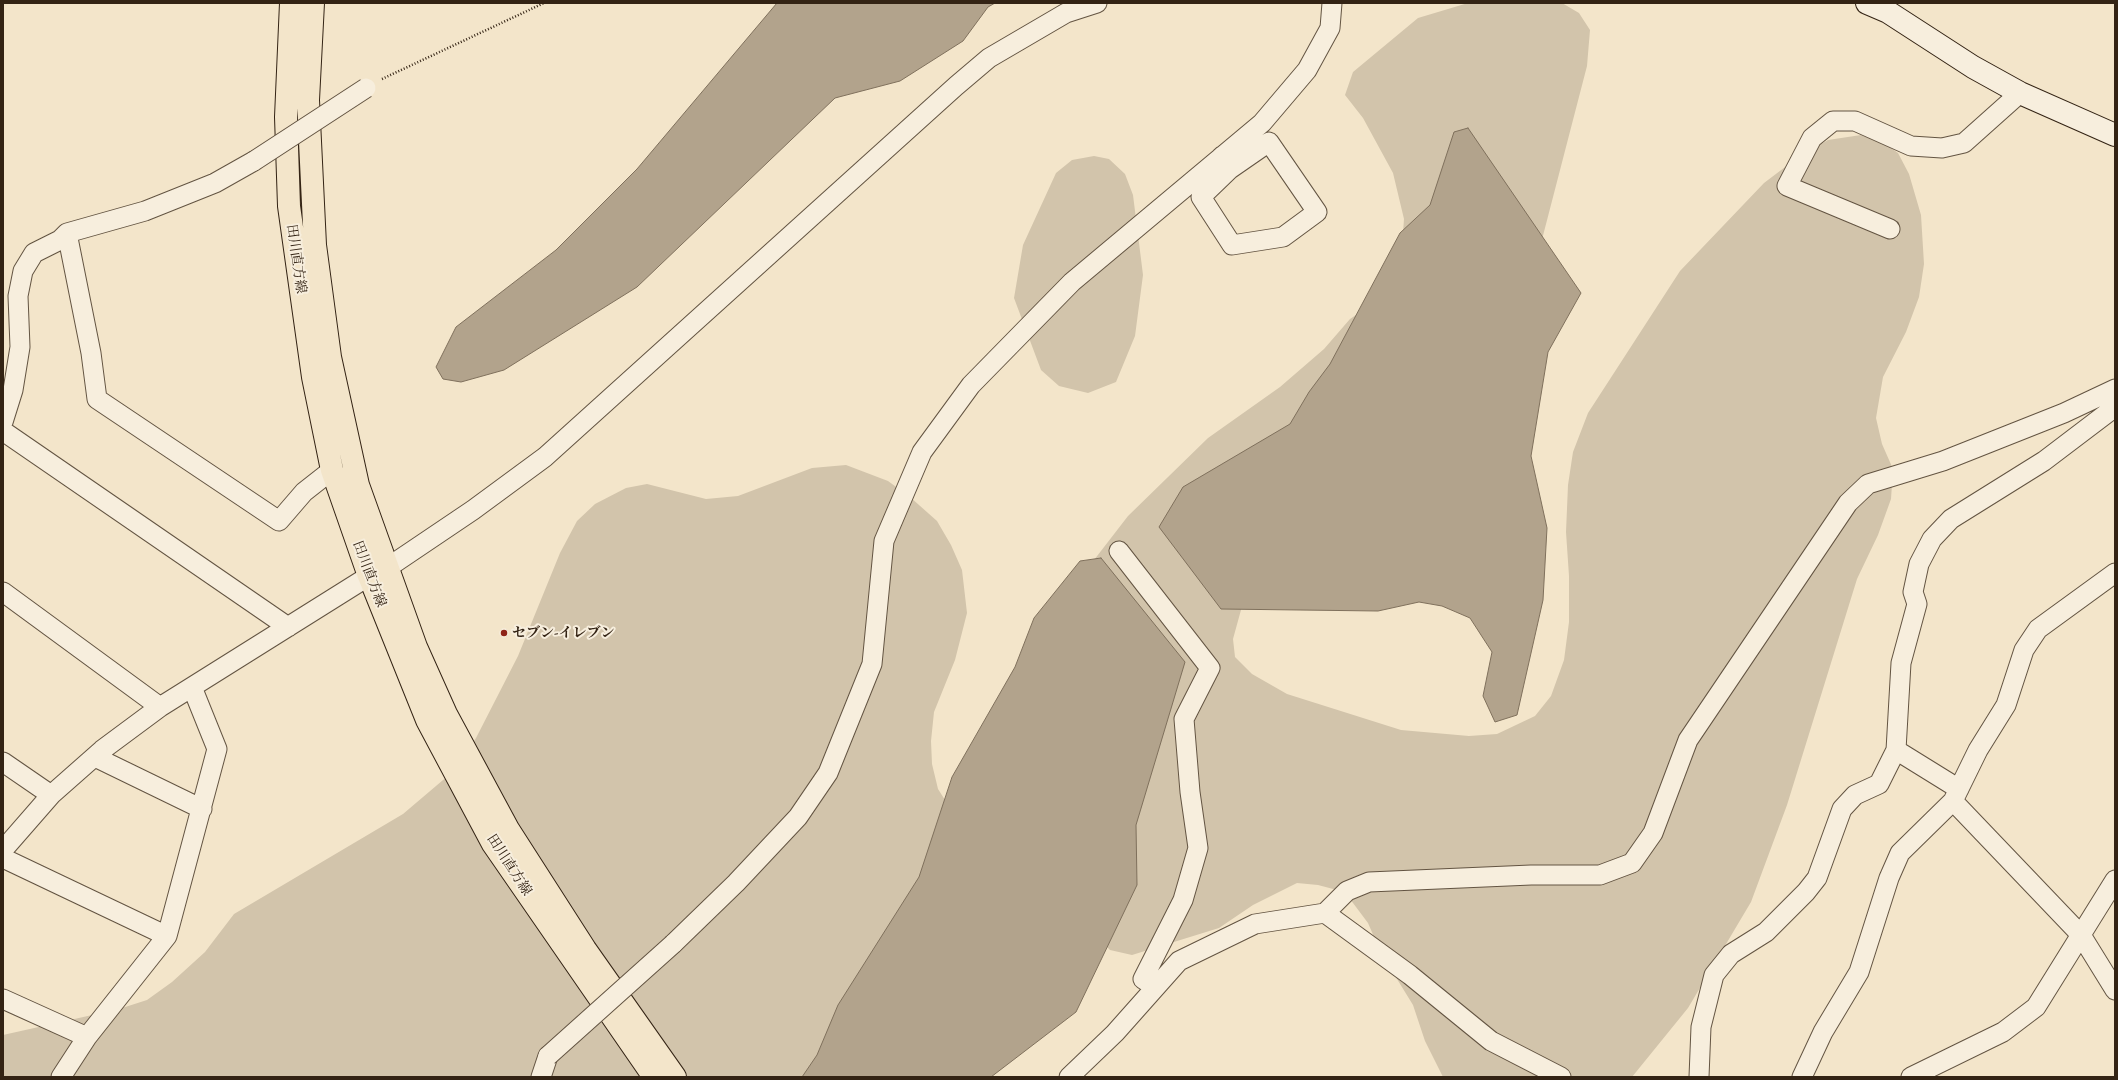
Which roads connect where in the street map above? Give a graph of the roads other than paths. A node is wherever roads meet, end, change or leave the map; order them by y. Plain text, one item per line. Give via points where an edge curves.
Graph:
1 (291, 3) edge
2 (313, 3) edge
3 (1097, 3) edge
4 (1332, 3) edge
5 (1867, 3) edge
6 (366, 88) road end
7 (2020, 93) junction
8 (2115, 135) edge
9 (1226, 162) junction
10 (1890, 229) dead end
11 (67, 233) junction
12 (2115, 389) edge
13 (2115, 406) edge
14 (3, 422) edge
15 (3, 431) edge
16 (332, 470) junction
17 (1119, 551) dead end
18 (378, 572) junction
19 (2115, 573) edge
20 (3, 592) edge
21 (288, 627) junction
22 (192, 687) junction
23 (160, 707) junction
24 (1896, 750) junction
25 (95, 756) junction
26 (3, 762) edge
27 (51, 795) junction
28 (1956, 795) junction
29 (202, 809) junction
30 (3, 850) edge
31 (3, 858) edge
32 (2115, 880) edge
33 (1325, 913) junction
34 (2081, 935) junction
35 (167, 936) junction
36 (1155, 988) junction
37 (2115, 990) edge
38 (3, 999) edge
39 (87, 1037) junction
40 (61, 1077) edge
41 (541, 1077) edge
42 (654, 1077) edge
43 (675, 1077) edge
44 (1069, 1077) edge
45 (1561, 1077) edge
46 (1699, 1077) edge
47 (1802, 1077) edge
48 (1911, 1077) edge

1 - 16 main road, 田川直方線 via 286,118 289,206 313,377
2 - 18 main road, 田川直方線 via 308,100 315,246 330,357
3 - 18 street via 1066,13 989,58 545,457 473,510
4 - 9 street via 1330,28 1306,70
5 - 7 street via 1888,12 1973,67
6 - 11 street, bridge via 254,161 215,183 145,211
7 - 8 street
7 - 10 street via 1964,143 1942,148 1911,146 1855,121 1833,121 1812,138 1787,186
9 - 9 street via 1201,197 1232,245 1283,237 1317,212 1269,142
9 - 41 street, bridge via 1072,282 972,385 922,452 884,541 872,664 828,773 798,817 736,883 673,944 548,1056
11 - 14 street via 60,240 34,253 22,271 18,296 20,347 13,390
11 - 16 street via 91,353 97,399 279,521 304,492
12 - 33 street via 2064,413 1943,461 1868,484 1848,503 1688,740 1653,833 1632,863 1600,875 1531,875 1369,882 1347,891
13 - 24 street via 2044,461 1951,519 1932,539 1919,564 1913,592 1916,604 1901,662
15 - 21 street
16 - 18 main road, 田川直方線
17 - 36 street via 1210,668 1184,719 1198,848 1183,900 1143,979
18 - 21 street
18 - 42 main road, 田川直方線 via 427,720 492,844
18 - 43 main road, 田川直方線 via 446,714 508,829 585,949
19 - 28 street via 2038,629 2024,650 2006,705 1978,750
20 - 23 street
21 - 22 street
22 - 23 street
22 - 29 street via 218,749
23 - 25 street
24 - 28 street
24 - 46 street via 1879,784 1855,795 1842,809 1817,878 1806,892 1766,932 1731,954 1714,975 1701,1027
25 - 27 street
25 - 29 street
26 - 27 street
27 - 30 street
28 - 34 street
28 - 47 street via 1900,853 1889,878 1859,972 1823,1032
29 - 35 street
31 - 35 street
32 - 34 street
33 - 36 street via 1255,924 1178,961
33 - 45 street via 1410,975 1491,1041
34 - 37 street
34 - 48 street via 2036,1007 2003,1032
35 - 39 street
36 - 44 street via 1115,1033
38 - 39 street
39 - 40 street

